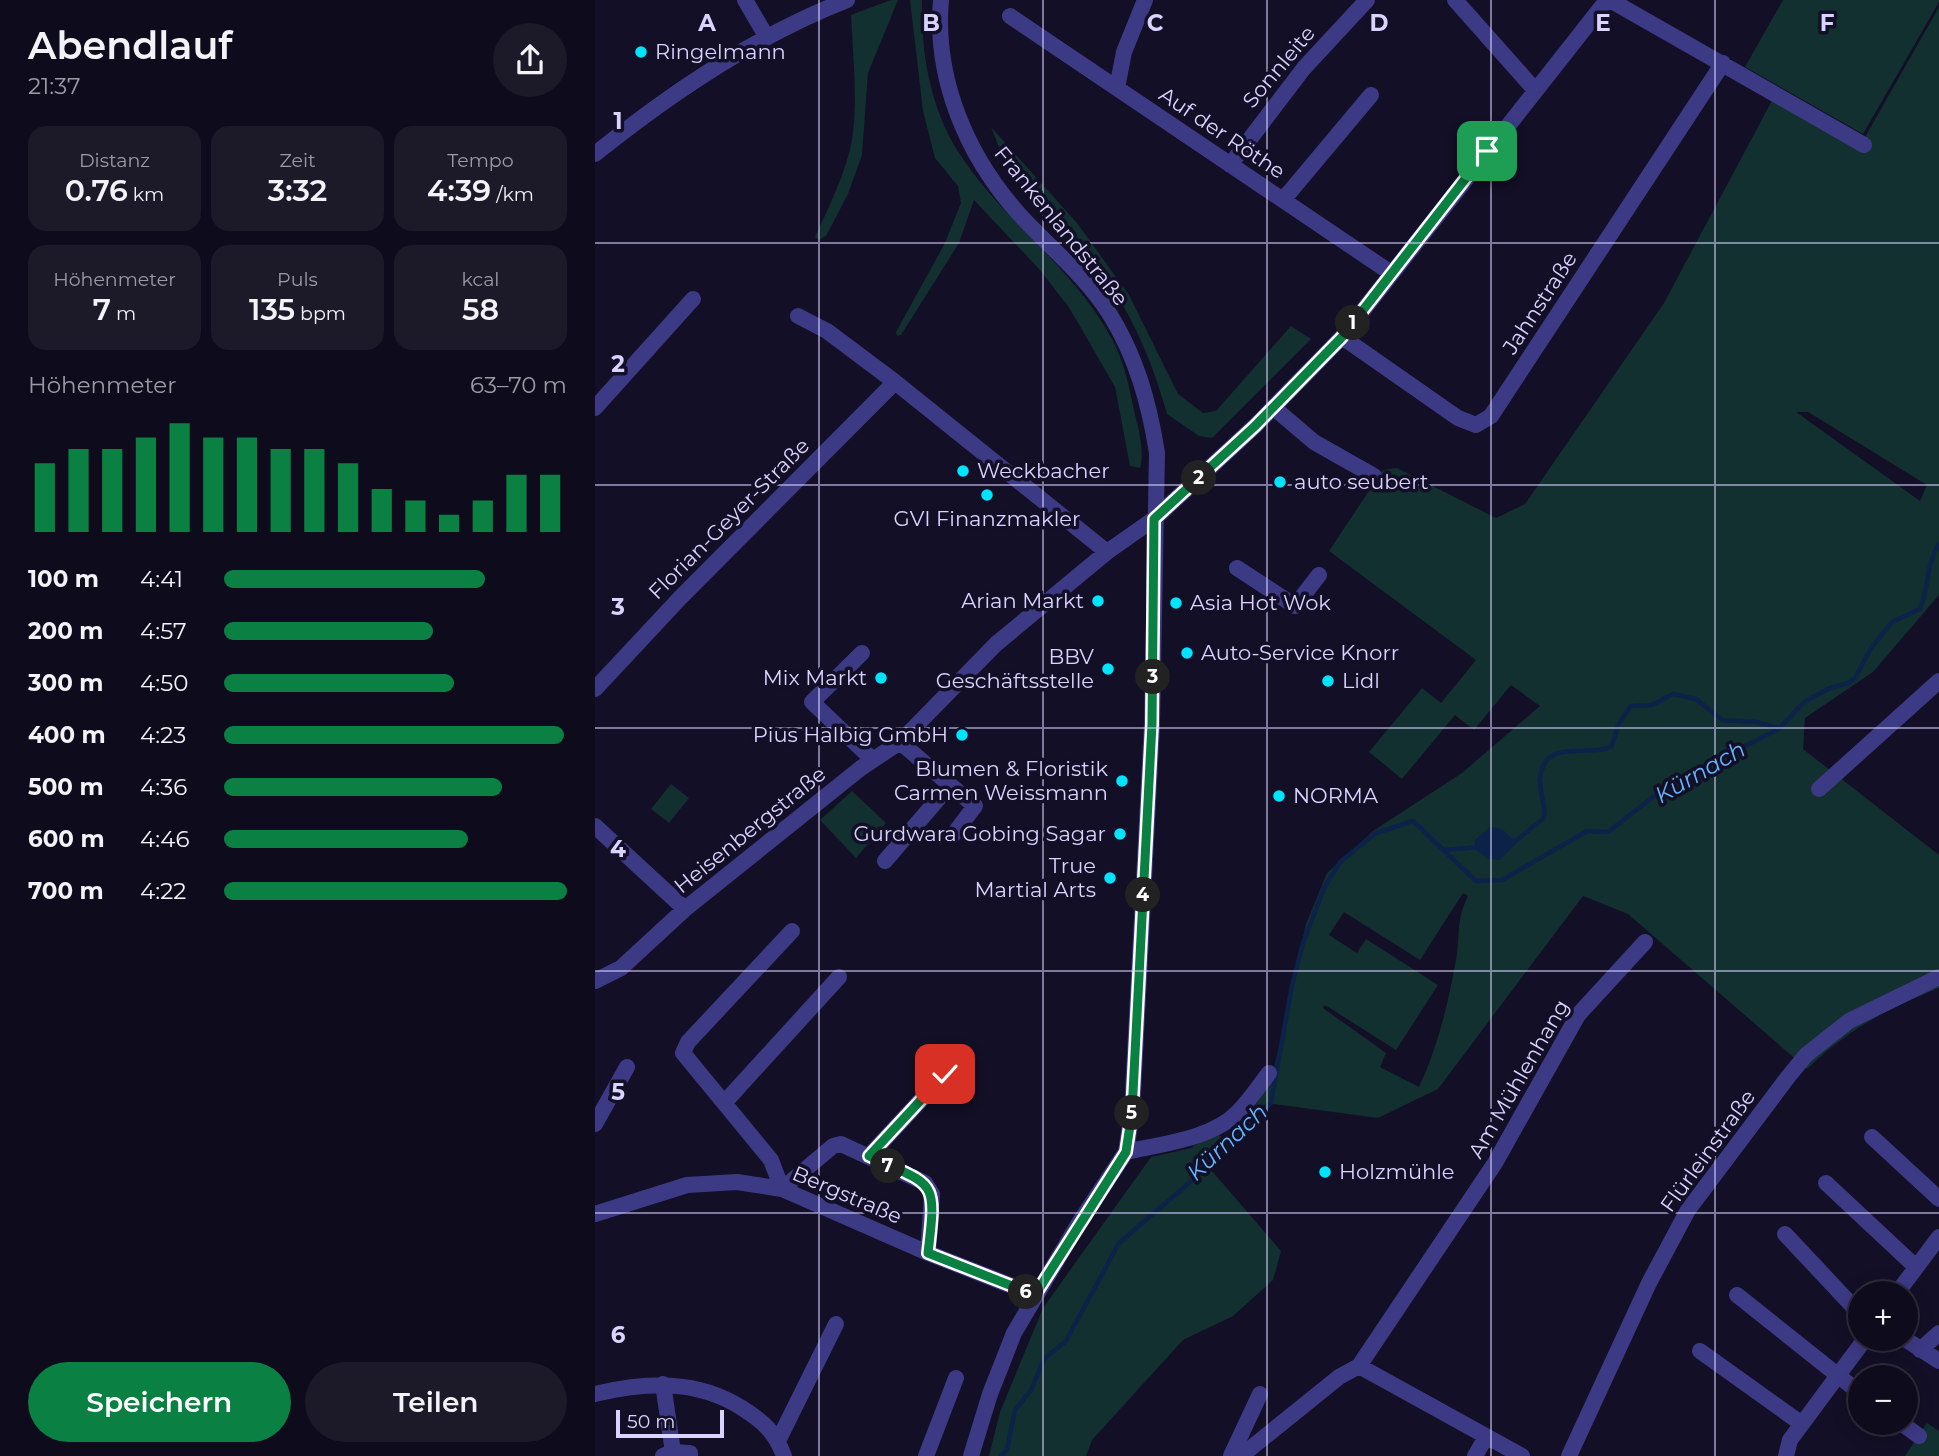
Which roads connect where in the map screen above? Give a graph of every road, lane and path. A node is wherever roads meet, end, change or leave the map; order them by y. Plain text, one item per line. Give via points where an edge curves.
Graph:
1 (745, 0) edge
2 (848, 0) edge
3 (941, 0) edge
4 (1145, 0) edge
5 (1367, 0) edge
6 (1455, 0) edge
7 (1609, 0) edge
8 (1010, 16) dead end
9 (766, 36) junction
10 (1723, 63) junction
11 (1117, 88) junction
12 (1535, 90) junction
13 (1371, 95) dead end
14 (1864, 145) dead end
15 (595, 154) edge
16 (1230, 165) junction
17 (1283, 200) junction
18 (1391, 273) junction
19 (693, 299) dead end
20 (798, 316) dead end
21 (1342, 337) junction
22 (895, 382) junction
23 (1273, 407) junction
24 (595, 408) edge
25 (1374, 476) dead end
26 (1154, 519) junction
27 (1107, 552) junction
28 (1237, 568) dead end
29 (1319, 575) dead end
30 (862, 653) dead end
31 (1939, 681) edge
32 (595, 689) edge
33 (900, 741) junction
34 (872, 759) junction
35 (950, 785) junction
36 (1819, 789) dead end
37 (595, 826) edge
38 (953, 835) dead end
39 (885, 861) dead end
40 (685, 909) junction
41 (792, 931) dead end
42 (1645, 942) dead end
43 (839, 977) dead end
44 (1939, 977) edge
45 (595, 981) edge
46 (627, 1067) dead end
47 (1269, 1073) dead end
48 (945, 1074) dead end
49 (725, 1102) junction
50 (595, 1124) edge
51 (1872, 1138) dead end
52 (1126, 1152) junction
53 (869, 1156) junction
54 (1826, 1183) dead end
55 (782, 1189) junction
56 (1939, 1199) edge
57 (595, 1214) edge
58 (1785, 1234) dead end
59 (1939, 1237) edge
60 (928, 1253) junction
61 (1916, 1267) junction
62 (1906, 1281) edge
63 (1035, 1295) junction
64 (1737, 1296) dead end
65 (1848, 1301) edge
66 (836, 1324) dead end
67 (1939, 1334) edge
68 (1920, 1350) joint
69 (1700, 1351) dead end
70 (1856, 1351) edge
71 (1939, 1361) edge
72 (1359, 1366) junction
73 (1838, 1377) junction
74 (956, 1378) dead end
75 (663, 1384) junction
76 (1848, 1384) edge
77 (595, 1394) edge
78 (1260, 1394) dead end
79 (1802, 1424) junction
80 (1486, 1437) junction
81 (781, 1448) edge
82 (668, 1454) edge
83 (690, 1456) edge
84 (926, 1456) edge
85 (971, 1456) edge
86 (1231, 1456) edge
87 (1241, 1456) edge
88 (1475, 1456) edge
89 (1522, 1456) edge
90 (1569, 1456) edge
91 (1786, 1456) edge

1 - 9 street
2 - 9 street
3 - 26 street, Frankenlandstraße via 939,32 950,97 977,158 1019,214 1066,260 1108,312 1136,365 1157,453
4 - 11 street
5 - 16 street, Sonnleite via 1304,68
6 - 12 street
7 - 10 street
7 - 12 street, Heisenbergstraße
8 - 11 street, Auf der Röthe
9 - 15 street
10 - 14 street
10 - 21 street, Jahnstraße via 1491,416 1476,425 1458,418
11 - 16 street, Auf der Röthe
12 - 18 street, Heisenbergstraße
13 - 17 street
16 - 17 street, Auf der Röthe
17 - 18 street, Auf der Röthe
18 - 21 street, Heisenbergstraße
19 - 24 street
20 - 22 street via 827,331
21 - 23 street, Heisenbergstraße
22 - 27 street
22 - 32 street, Florian-Geyer-Straße
23 - 25 street via 1314,442
23 - 26 street, Heisenbergstraße
26 - 27 street, Heisenbergstraße
26 - 52 street, Frankenlandstraße via 1152,724 1132,1112
27 - 33 street, Heisenbergstraße via 996,644
28 - 29 street via 1295,606
30 - 34 street via 812,702
31 - 36 street
33 - 34 street, Heisenbergstraße
33 - 35 street
34 - 40 street, Heisenbergstraße
35 - 38 street via 975,806
35 - 39 street
37 - 40 street
40 - 45 street, Heisenbergstraße via 621,968
41 - 49 street via 688,1042 683,1053
42 - 72 street, Am Mühlenhang via 1578,1015 1495,1163
43 - 49 street
44 - 90 street, Flürleinstraße via 1849,1021 1814,1048 1788,1077 1688,1210
46 - 50 street
47 - 52 street via 1226,1122
48 - 53 street
49 - 55 street via 771,1160
51 - 56 street
52 - 63 street
53 - 55 street via 841,1144 834,1146
53 - 60 street via 925,1183 932,1194
54 - 61 street
55 - 57 street, Bergstraße via 726,1181 687,1185
55 - 60 street, Bergstraße
58 - 65 street
59 - 61 street
60 - 63 street, Bergstraße
61 - 62 street
63 - 85 street via 1010,1342
64 - 73 street
66 - 81 street
67 - 68 street
68 - 71 street
69 - 79 street
70 - 73 street
72 - 80 street
72 - 87 street, Am Mühlenhang
73 - 76 street
73 - 79 street
74 - 84 street
75 - 77 street
75 - 81 street via 722,1395 768,1424
75 - 82 street
78 - 86 street
79 - 91 street via 1790,1440
80 - 88 street
80 - 89 street
82 - 83 street

